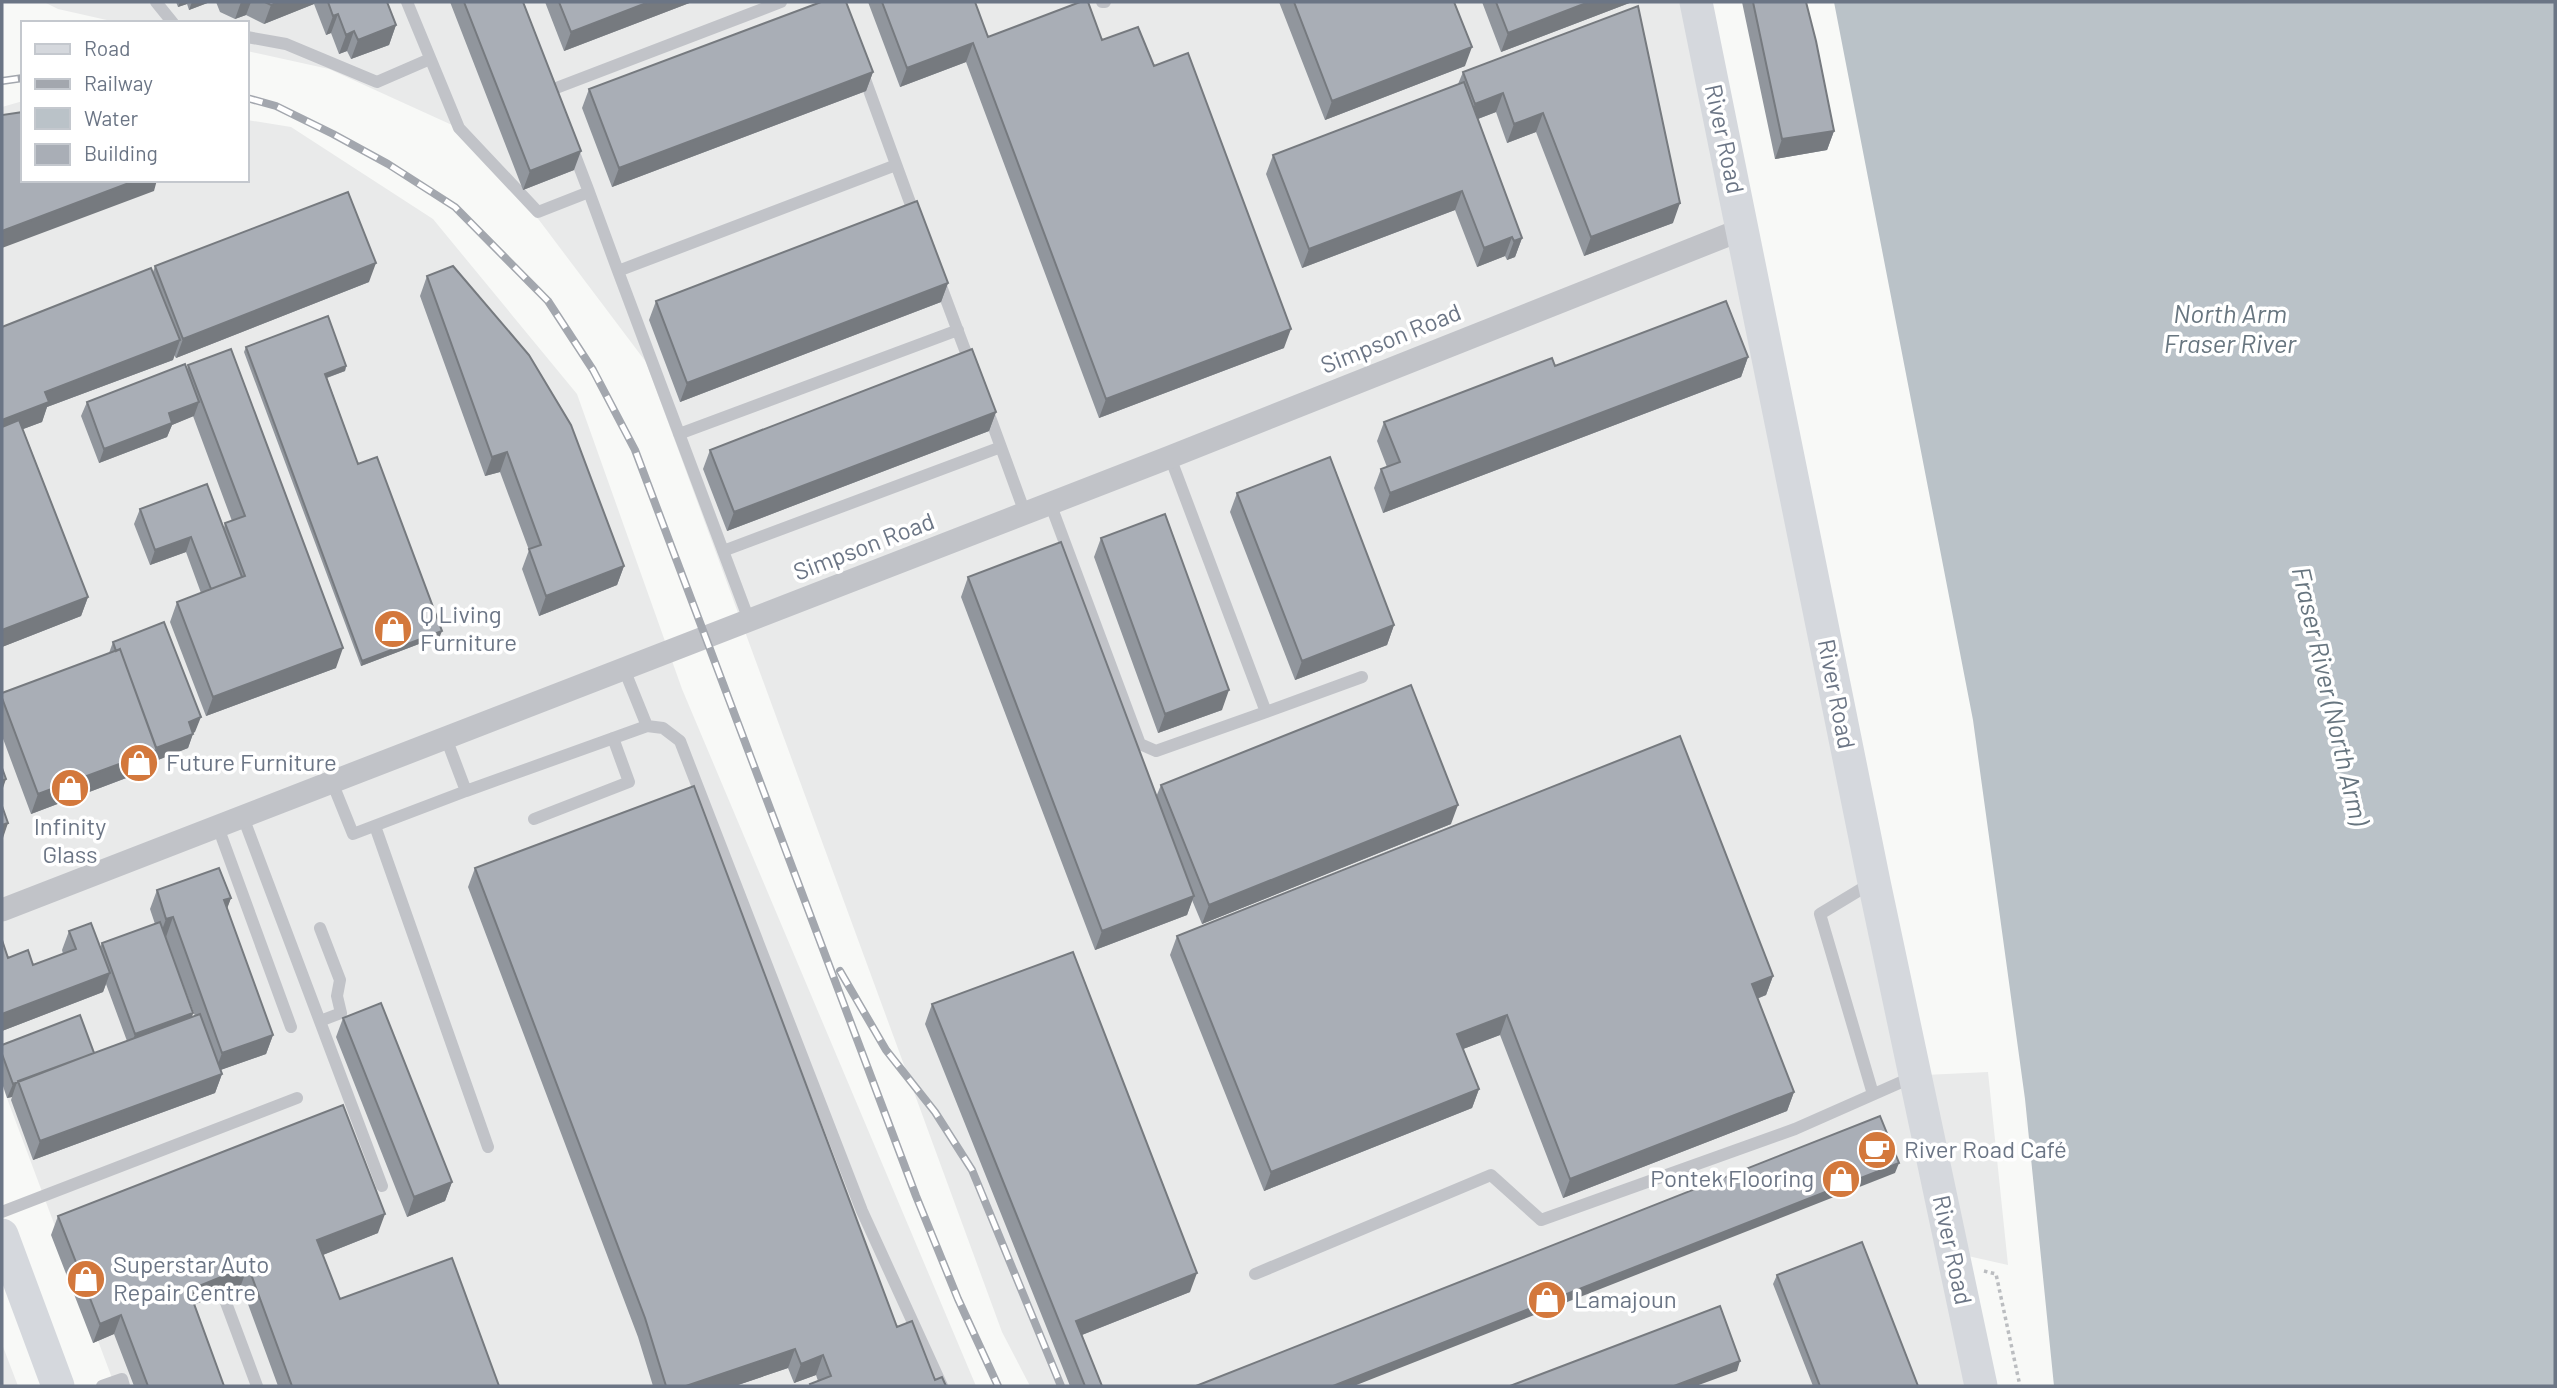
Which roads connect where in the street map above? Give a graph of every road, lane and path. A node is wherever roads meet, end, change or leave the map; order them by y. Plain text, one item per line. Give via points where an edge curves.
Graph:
1 (156, 2) edge
2 (407, 2) edge
3 (781, 2) edge
4 (1696, 2) edge
5 (171, 21) edge
6 (248, 37) edge
7 (430, 59) junction
8 (859, 61) edge
9 (555, 103) edge
10 (565, 128) edge
11 (896, 165) junction
12 (589, 192) junction
13 (920, 229) edge
14 (1743, 229) junction
15 (934, 267) edge
16 (618, 271) junction
17 (958, 330) junction
18 (977, 382) edge
19 (981, 395) edge
20 (679, 434) junction
21 (1001, 447) junction
22 (1170, 457) junction
23 (1051, 503) junction
24 (1025, 513) junction
25 (723, 551) junction
26 (749, 620) junction
27 (624, 669) junction
28 (1362, 677) dead end
29 (1266, 712) junction
30 (647, 726) junction
31 (446, 738) junction
32 (613, 738) junction
33 (332, 782) junction
34 (466, 791) junction
35 (243, 817) junction
36 (534, 818) dead end
37 (375, 826) junction
38 (218, 827) junction
39 (1874, 882) junction
40 (2, 910) edge
41 (320, 928) dead end
42 (320, 1020) junction
43 (291, 1027) dead end
44 (1915, 1075) junction
45 (1873, 1094) junction
46 (297, 1098) dead end
47 (488, 1147) dead end
48 (382, 1186) dead end
49 (2, 1212) edge
50 (2, 1235) edge
51 (1955, 1266) junction
52 (1255, 1274) dead end
53 (225, 1300) dead end
54 (58, 1386) edge
55 (102, 1386) edge
56 (124, 1386) edge
57 (257, 1386) edge
58 (942, 1386) edge
59 (1981, 1386) edge
60 (2021, 1386) edge

1 - 5 lane
2 - 7 lane
3 - 9 lane via 548,84
4 - 14 street, River Road
6 - 7 lane via 286,44 377,82
7 - 12 lane via 459,128 538,212
8 - 11 lane
10 - 12 lane
11 - 13 lane
11 - 16 lane
12 - 16 lane
14 - 22 street, Simpson Road
14 - 39 street, River Road
15 - 17 lane
16 - 20 lane
17 - 18 lane
17 - 20 lane
19 - 21 lane
20 - 25 lane
21 - 24 lane
21 - 25 lane
22 - 23 street, Simpson Road
22 - 29 lane
23 - 24 street, Simpson Road
23 - 29 lane via 1140,744 1156,751
24 - 26 street, Simpson Road
25 - 26 lane
26 - 27 street, Simpson Road
27 - 30 lane
27 - 31 street, Simpson Road
28 - 29 lane
30 - 32 lane
30 - 58 lane via 663,728 680,741 862,1211
31 - 33 street, Simpson Road
31 - 34 lane
32 - 34 lane
32 - 36 lane via 629,782
33 - 35 street, Simpson Road
33 - 37 lane via 353,834
34 - 37 lane
35 - 38 street, Simpson Road
35 - 42 lane
37 - 47 lane
38 - 40 street, Simpson Road
38 - 43 lane via 225,867
39 - 44 street, River Road
39 - 45 lane via 1820,914
41 - 42 lane via 340,980 341,1013
42 - 48 lane
44 - 45 lane
44 - 51 street, River Road
45 - 52 lane via 1795,1129 1541,1220 1491,1175
46 - 49 lane
50 - 54 street
51 - 59 street, River Road
51 - 60 path via 1996,1274
53 - 57 lane
55 - 56 lane via 122,1379

